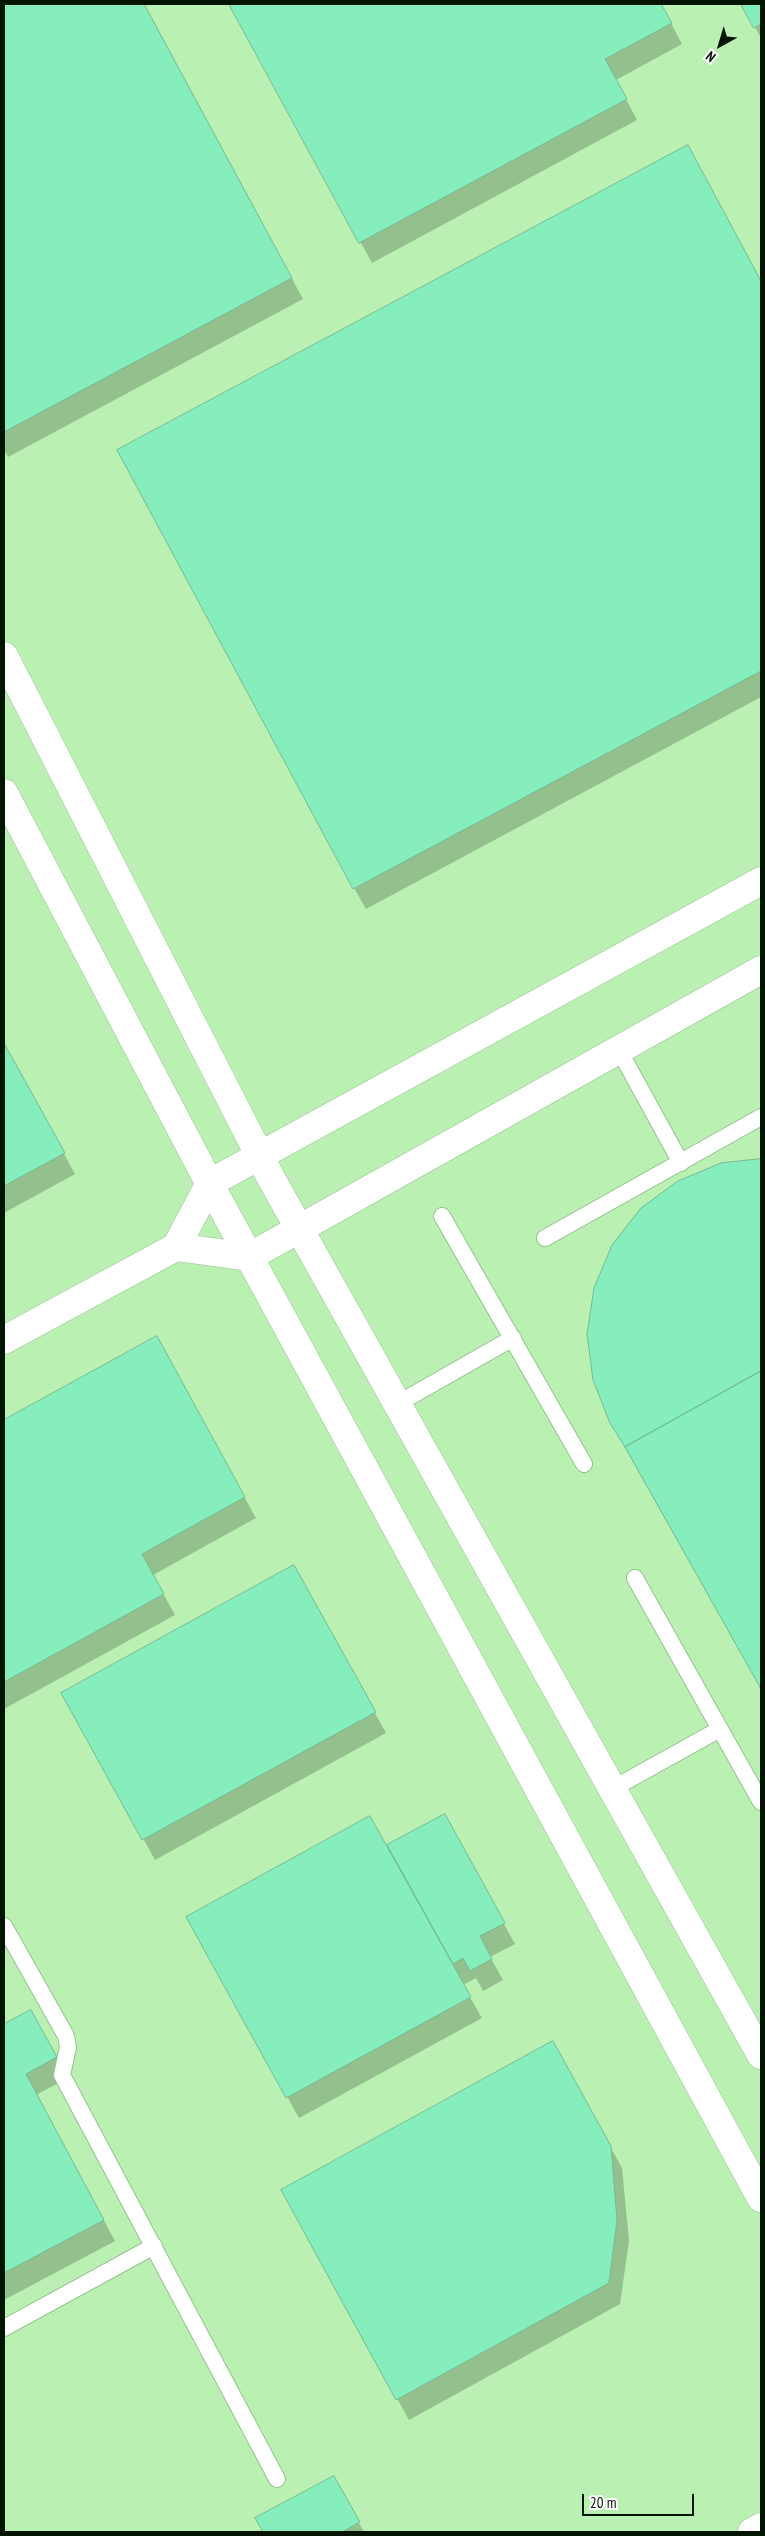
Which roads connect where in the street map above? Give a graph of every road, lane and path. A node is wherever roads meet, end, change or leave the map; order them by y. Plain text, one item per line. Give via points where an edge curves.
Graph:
1 (4, 656) edge
2 (4, 793) edge
3 (761, 881) edge
4 (761, 970) edge
5 (618, 1050) junction
6 (761, 1117) edge
7 (261, 1156) junction
8 (681, 1163) junction
9 (210, 1183) junction
10 (442, 1216) dead end
11 (299, 1230) junction
12 (545, 1238) dead end
13 (176, 1247) junction
14 (249, 1257) junction
15 (513, 1338) junction
16 (4, 1340) edge
17 (397, 1404) junction
18 (584, 1464) dead end
19 (635, 1578) dead end
20 (720, 1729) junction
21 (612, 1789) junction
22 (761, 1802) edge
23 (4, 1926) edge
24 (761, 2054) edge
25 (761, 2198) edge
26 (154, 2246) junction
27 (4, 2328) edge
28 (277, 2479) dead end
29 (761, 2527) edge
30 (752, 2532) edge

1 - 7 street
2 - 9 street
3 - 7 street
4 - 5 street
5 - 8 lane
5 - 11 street
6 - 8 lane
7 - 9 street
7 - 11 street
8 - 12 lane
9 - 13 street
9 - 14 street
10 - 15 lane
11 - 14 street
11 - 17 street
13 - 14 street
13 - 16 street
14 - 25 street
15 - 17 lane
15 - 18 lane
17 - 21 street
19 - 20 lane
20 - 21 lane
20 - 22 lane
21 - 24 street
23 - 26 lane via 66,2036 68,2047 62,2075
26 - 27 lane
26 - 28 lane
29 - 30 street

